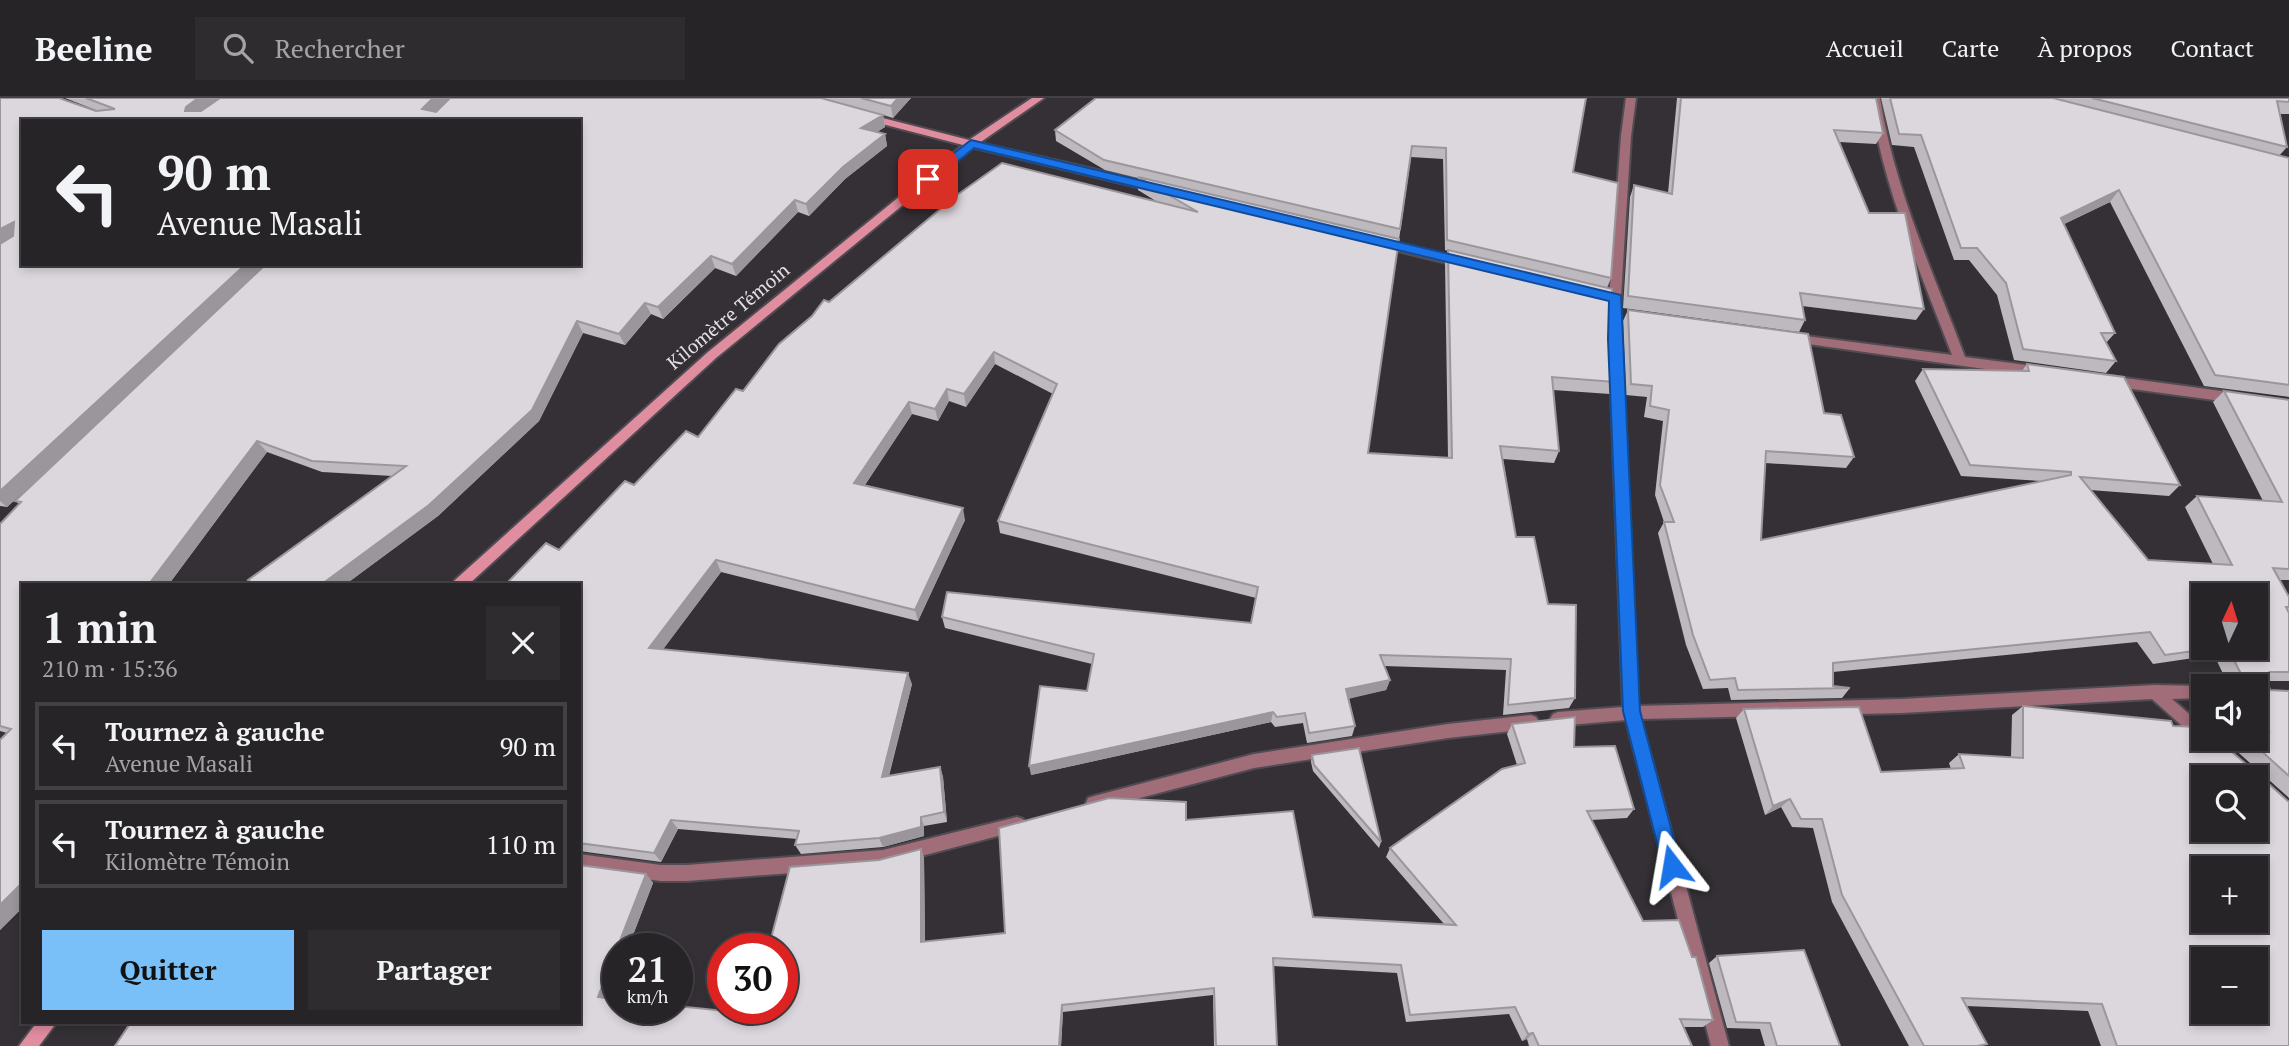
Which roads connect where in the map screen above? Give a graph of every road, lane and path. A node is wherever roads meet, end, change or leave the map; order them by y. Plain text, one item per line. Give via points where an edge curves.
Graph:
1 (1039, 98) edge
2 (1632, 98) edge
3 (1875, 98) edge
4 (858, 114) edge
5 (971, 144) junction
6 (1173, 192) edge
7 (1369, 240) edge
8 (1471, 264) edge
9 (1780, 336) edge
10 (1960, 361) junction
11 (2056, 374) edge
12 (2097, 379) edge
13 (2248, 400) edge
14 (461, 583) edge
15 (2154, 692) junction
16 (2191, 692) edge
17 (1631, 711) junction
18 (2191, 724) edge
19 (1079, 807) edge
20 (1038, 818) edge
21 (581, 862) edge
22 (46, 1024) edge
23 (28, 1046) edge
24 (1720, 1046) edge

1 - 5 main road, Kilomètre Témoin
2 - 17 street via 1610,297 1621,314
3 - 10 street via 1894,185
4 - 5 main road
5 - 6 street
5 - 14 main road, Kilomètre Témoin via 712,355
7 - 8 street
9 - 10 street
10 - 11 street
12 - 13 street
15 - 16 street
15 - 17 street via 1902,706
15 - 18 street
17 - 19 street via 1448,731 1254,761
17 - 24 street
20 - 21 street via 883,858 687,873
22 - 23 main road

